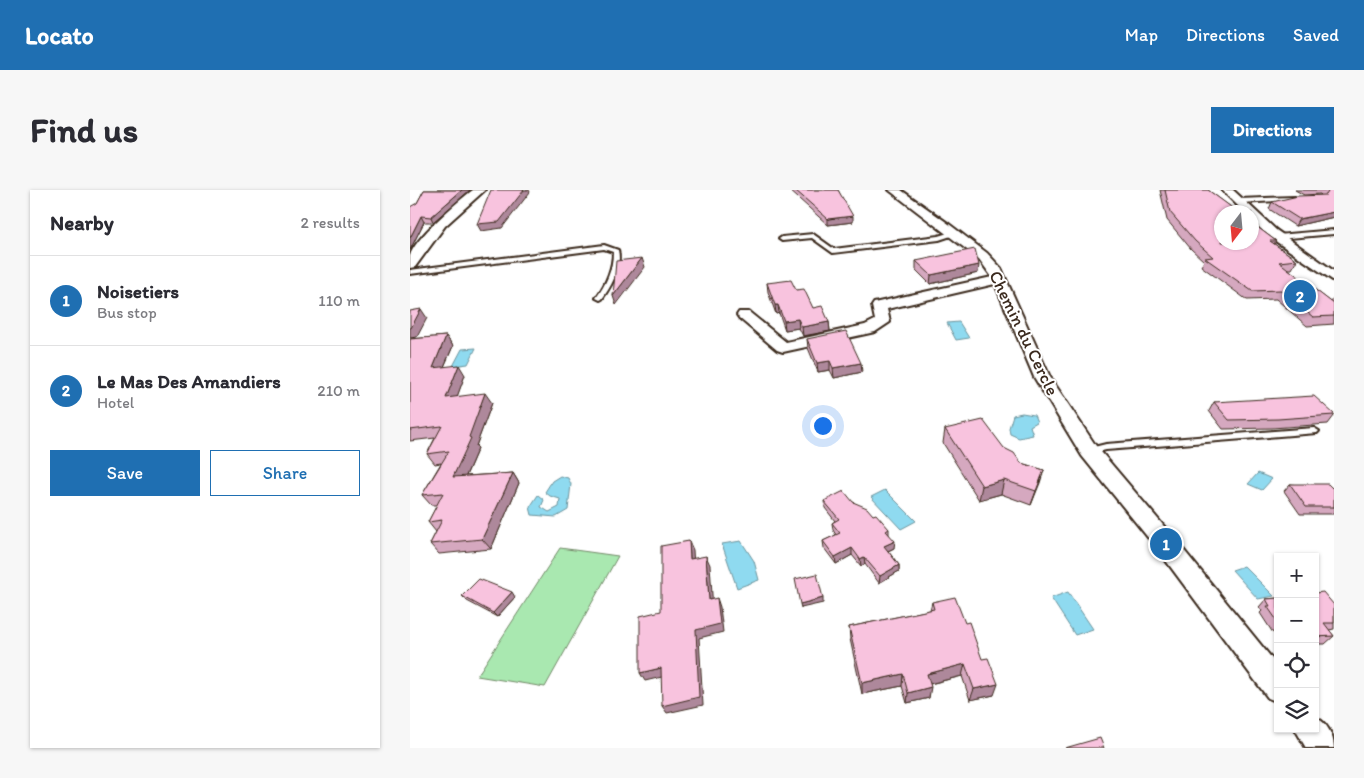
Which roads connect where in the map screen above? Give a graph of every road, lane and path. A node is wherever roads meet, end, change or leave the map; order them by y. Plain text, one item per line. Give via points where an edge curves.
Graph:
1 (480, 190) edge
2 (894, 190) edge
3 (1227, 190) edge
4 (1302, 199) edge
5 (1239, 202) junction
6 (1242, 205) edge
7 (1259, 220) edge
8 (1334, 232) edge
9 (955, 233) junction
10 (1278, 238) junction
11 (782, 239) dead end
12 (410, 264) edge
13 (410, 272) edge
14 (1334, 277) edge
15 (1000, 279) junction
16 (600, 298) dead end
17 (744, 315) dead end
18 (1314, 432) dead end
19 (1089, 451) junction
20 (1274, 683) edge
21 (1312, 733) edge
22 (1324, 748) edge

1 - 12 street via 435,230
2 - 9 street, Chemin du Cercle
3 - 5 street
4 - 5 lane
5 - 6 street
7 - 10 street
8 - 10 lane
9 - 11 lane via 833,251 813,236
9 - 15 street, Chemin du Cercle via 983,256
10 - 14 street
13 - 16 lane via 612,248 616,251 617,260 610,282
15 - 17 street via 879,306 883,322 870,329 783,347
15 - 19 street, Chemin du Cercle via 1042,377
18 - 19 lane via 1106,447
19 - 20 street, Chemin du Cercle
21 - 22 street

